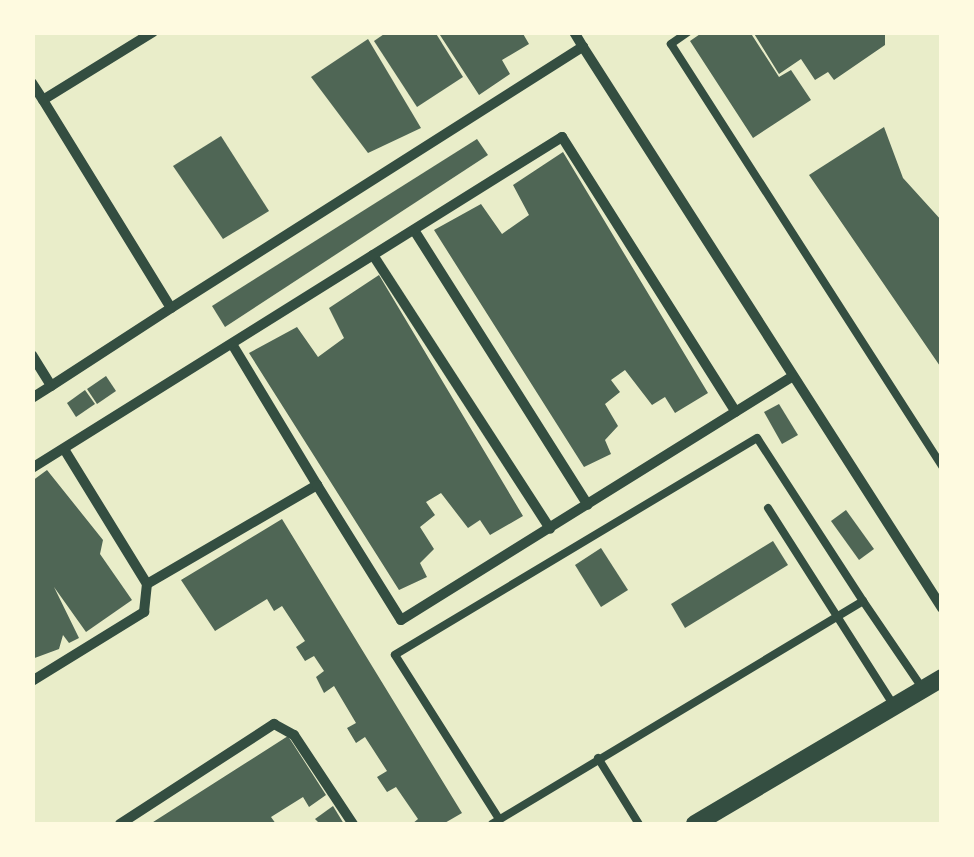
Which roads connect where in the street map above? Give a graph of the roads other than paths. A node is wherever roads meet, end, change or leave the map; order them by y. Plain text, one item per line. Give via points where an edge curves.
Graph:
1 (153, 32) edge
2 (574, 32) edge
3 (688, 32) edge
4 (582, 47) junction
5 (32, 83) edge
6 (43, 100) junction
7 (414, 230) junction
8 (373, 255) junction
9 (171, 308) junction
10 (232, 344) junction
11 (32, 356) edge
12 (791, 377) junction
13 (51, 386) junction
14 (32, 398) edge
15 (736, 412) junction
16 (64, 449) junction
17 (942, 466) edge
18 (32, 468) edge
19 (316, 485) junction
20 (588, 505) junction
21 (768, 508) dead end
22 (550, 529) junction
23 (148, 584) junction
24 (863, 601) junction
25 (942, 608) edge
26 (836, 616) junction
27 (942, 678) edge
28 (32, 681) edge
29 (922, 690) junction
30 (894, 706) junction
31 (598, 758) junction
32 (495, 821) edge
33 (120, 824) edge
34 (353, 824) edge
35 (639, 824) edge
36 (695, 824) edge

1 - 6 street
2 - 4 street
3 - 17 lane via 671,44
4 - 9 street
4 - 12 street
5 - 6 street
6 - 9 street
7 - 8 street
7 - 15 street via 562,136
7 - 20 street
8 - 10 street
8 - 22 street
9 - 13 street
10 - 16 street
10 - 19 street
11 - 13 street
12 - 15 street
12 - 25 street
13 - 14 street
15 - 20 street
16 - 18 street
16 - 23 street
19 - 22 street via 401,620
19 - 23 street
20 - 22 street
21 - 26 lane
23 - 28 street via 144,612
24 - 26 lane
24 - 29 lane
24 - 32 lane via 757,438 394,655
26 - 30 lane
26 - 31 lane
27 - 29 street
29 - 30 street
30 - 36 street
31 - 32 lane
31 - 35 lane
33 - 34 street via 274,724 294,736

